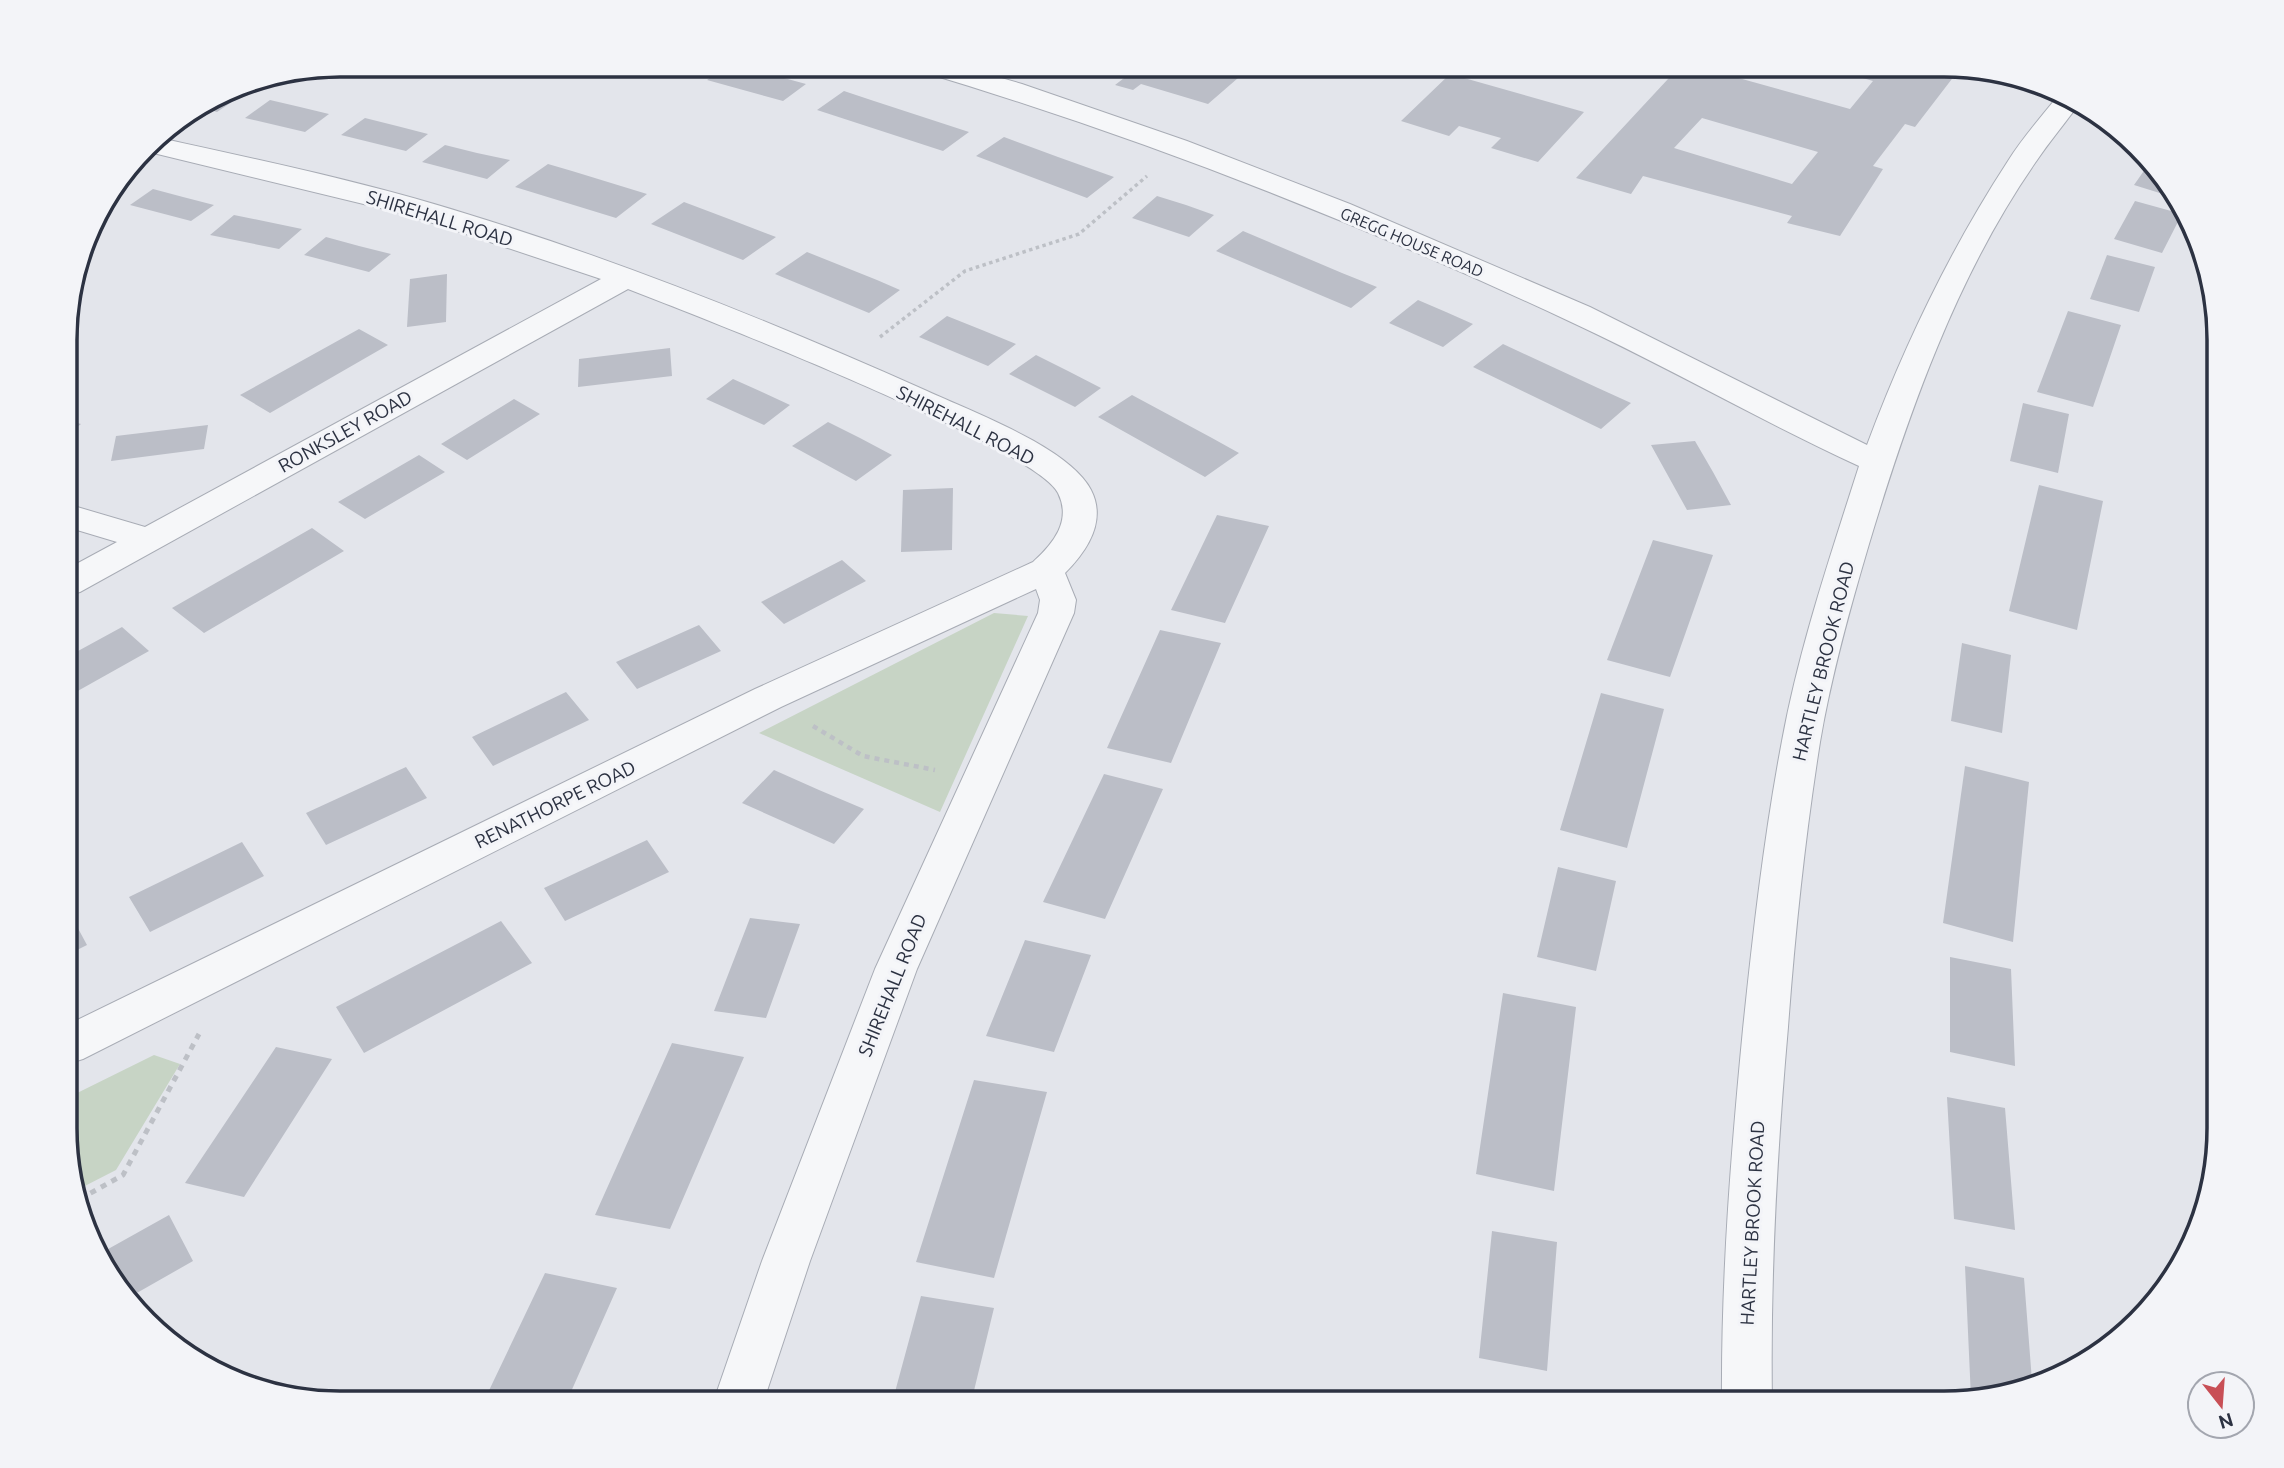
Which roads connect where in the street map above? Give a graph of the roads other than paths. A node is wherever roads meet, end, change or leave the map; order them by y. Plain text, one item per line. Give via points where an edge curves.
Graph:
1 (994, 77) edge
2 (2064, 106) edge
3 (162, 147) edge
4 (625, 279) junction
5 (1877, 462) junction
6 (77, 518) edge
7 (147, 539) junction
8 (1046, 570) junction
9 (77, 578) edge
10 (77, 1041) edge
11 (742, 1391) edge
12 (1747, 1391) edge

1 - 5 street, GREGG HOUSE ROAD via 1287,189 1569,310
2 - 5 street, HARTLEY BROOK ROAD via 2021,162 1969,249 1909,375
3 - 4 street, SHIREHALL ROAD via 457,220
4 - 7 street, RONKSLEY ROAD
4 - 8 street, SHIREHALL ROAD via 844,365 992,433 1053,469 1073,489 1079,512 1077,533 1066,553
5 - 12 street, HARTLEY BROOK ROAD via 1835,599 1801,740 1778,909 1756,1135
6 - 7 street
7 - 9 street, RONKSLEY ROAD
8 - 10 street, RENATHORPE ROAD via 768,698
8 - 11 street, SHIREHALL ROAD via 1058,600 1056,613 896,969

